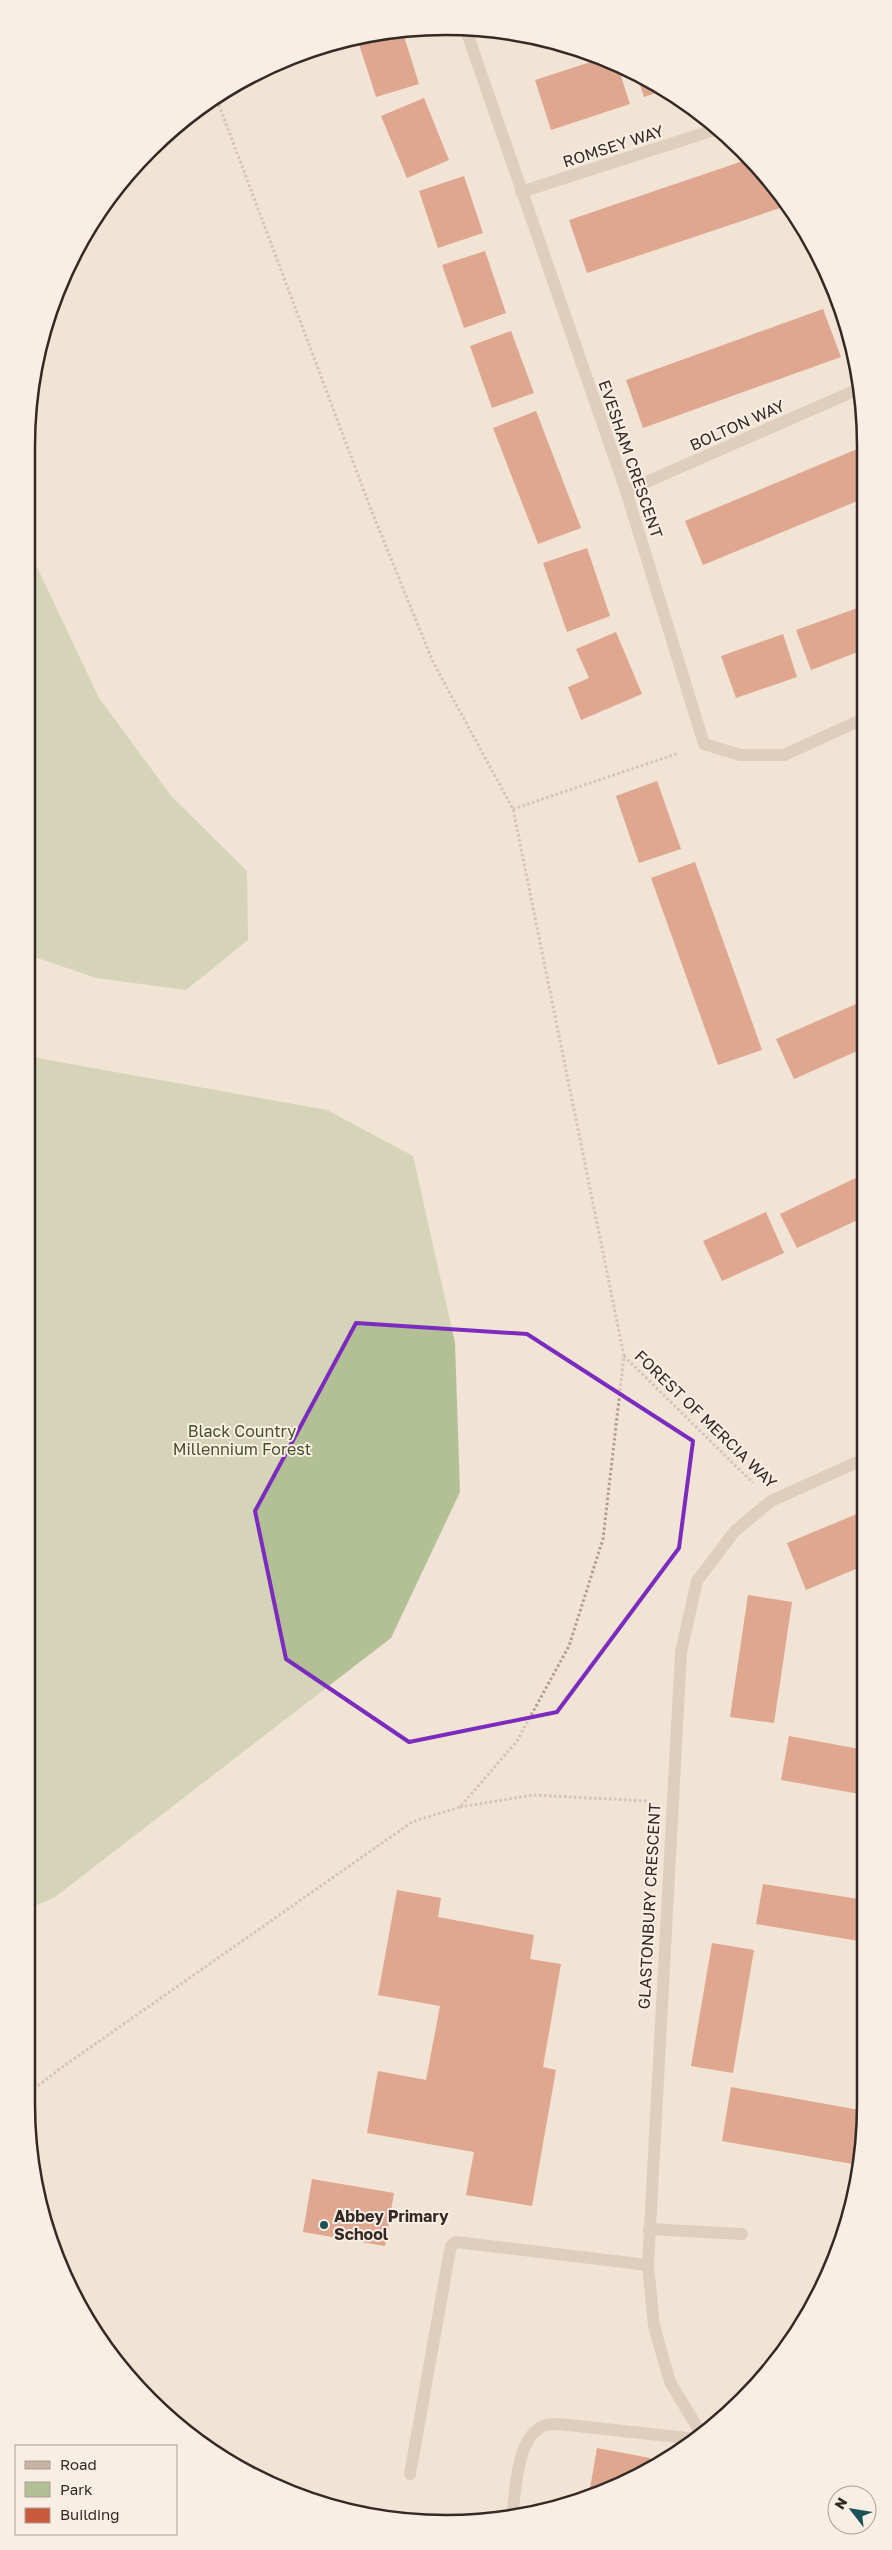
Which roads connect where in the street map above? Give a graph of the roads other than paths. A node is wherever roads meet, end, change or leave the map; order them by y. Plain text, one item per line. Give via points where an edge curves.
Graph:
1 (468, 36) edge
2 (710, 131) edge
3 (521, 192) junction
4 (853, 392) edge
5 (626, 491) junction
6 (857, 722) edge
7 (857, 1462) edge
8 (649, 2229) junction
9 (742, 2234) dead end
10 (648, 2265) junction
11 (698, 2428) edge
12 (685, 2438) edge
13 (410, 2474) dead end
14 (513, 2509) edge

1 - 3 street, EVESHAM CRESCENT
2 - 3 street, ROMSEY WAY
3 - 5 street, EVESHAM CRESCENT
4 - 5 street, BOLTON WAY
5 - 6 street, EVESHAM CRESCENT via 704,744 740,755 784,755
7 - 8 street, GLASTONBURY CRESCENT via 771,1500 734,1532 697,1581 681,1652
8 - 9 street
8 - 10 street, GLASTONBURY CRESCENT
10 - 11 street, GLASTONBURY CRESCENT via 654,2326 670,2382
10 - 13 street via 456,2242 451,2246
12 - 14 street via 559,2424 544,2426 530,2436 520,2459

